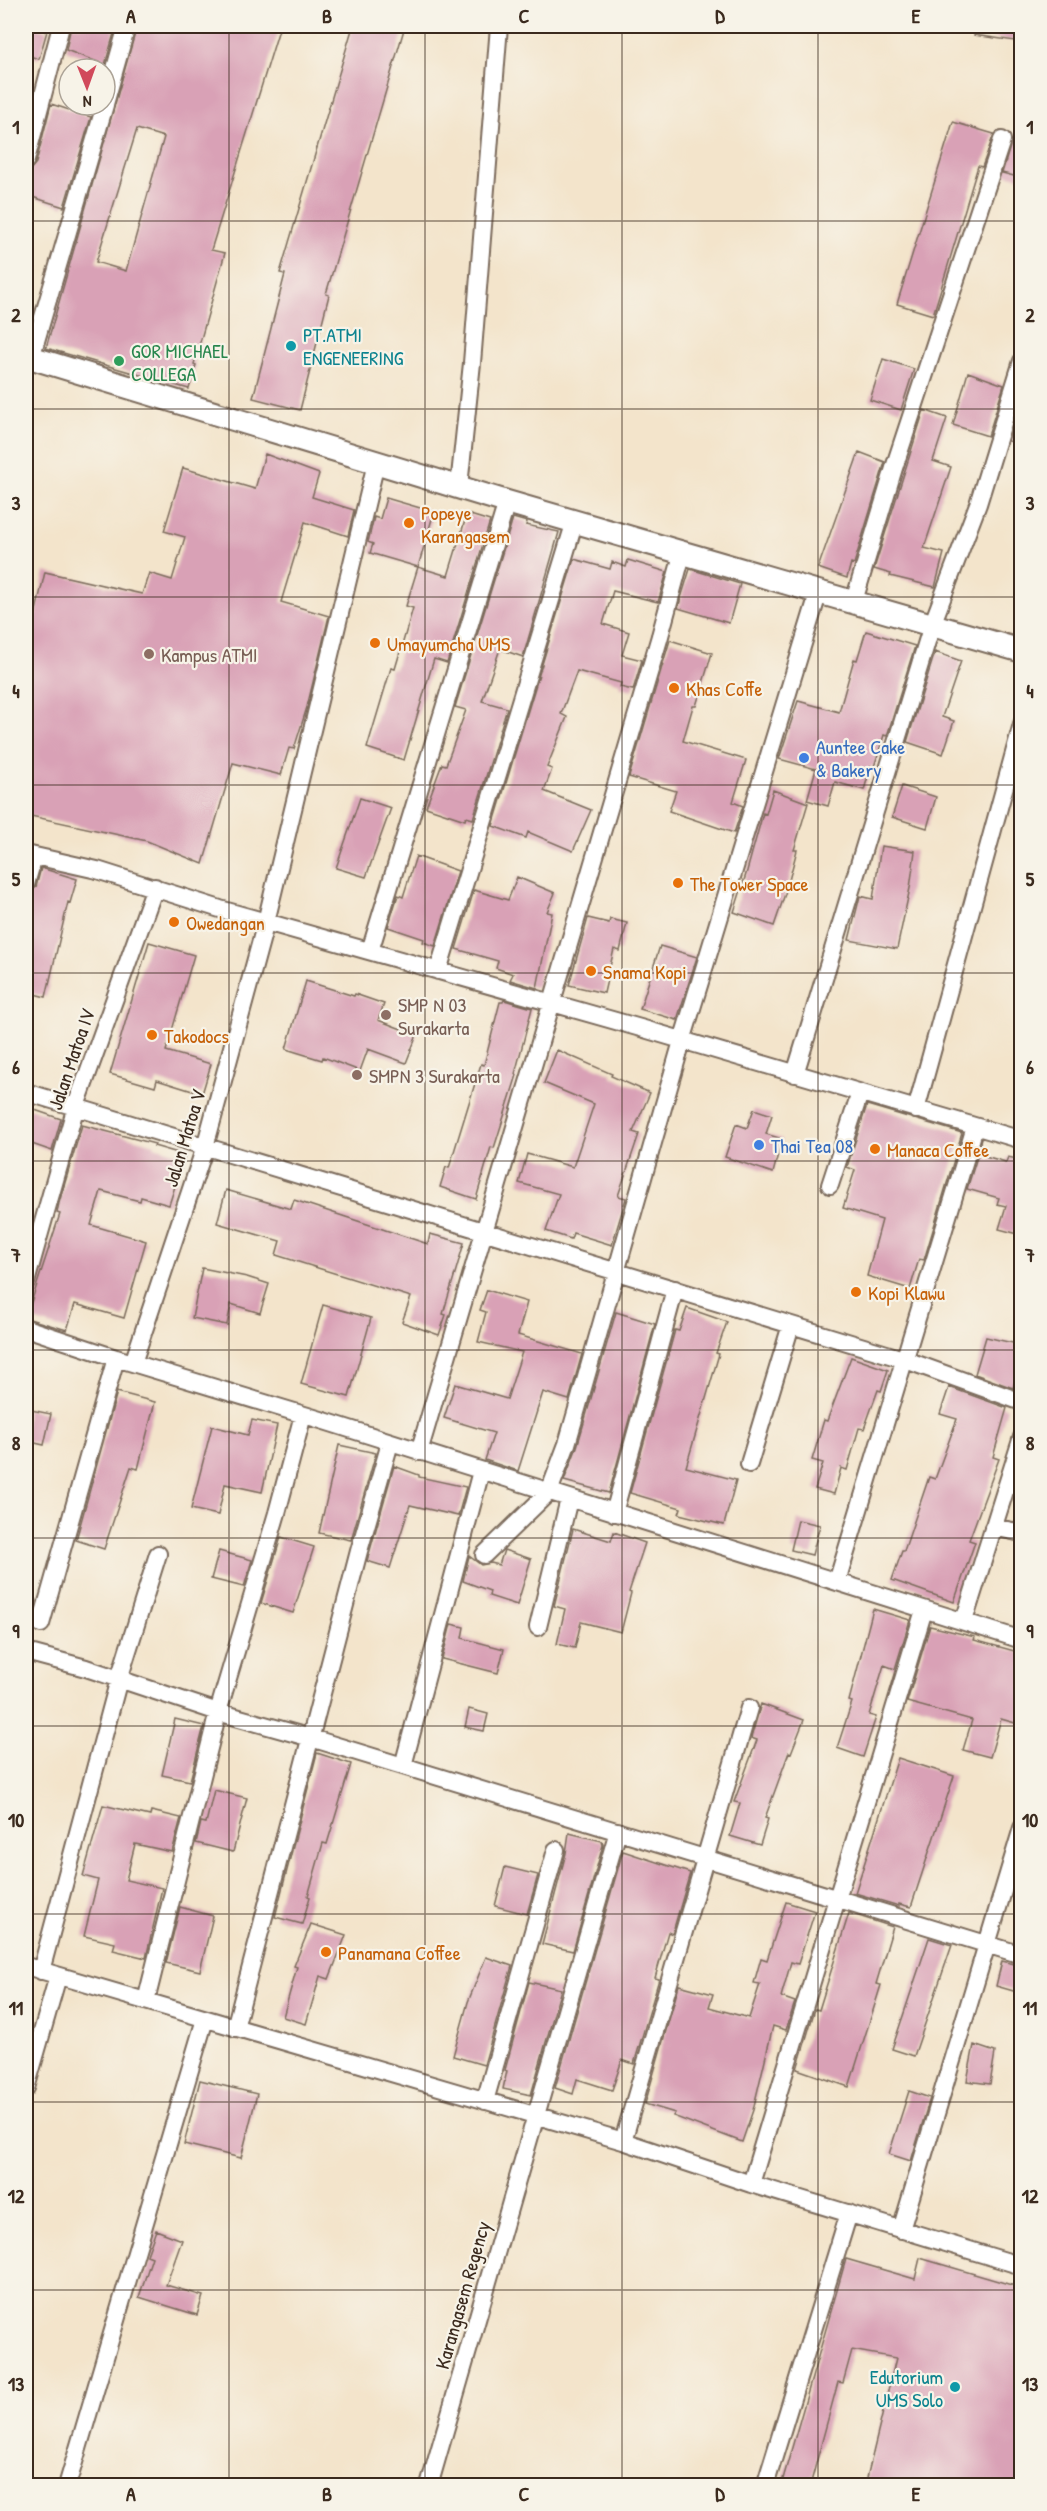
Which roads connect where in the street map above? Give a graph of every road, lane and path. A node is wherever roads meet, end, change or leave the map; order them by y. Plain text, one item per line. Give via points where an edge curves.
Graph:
1 (62, 26) edge
2 (127, 26) edge
3 (499, 26) edge
4 (117, 61) edge
5 (101, 117) edge
6 (1002, 140) dead end
7 (26, 160) edge
8 (28, 357) edge
9 (1022, 361) edge
10 (376, 463) junction
11 (459, 486) junction
12 (507, 502) junction
13 (575, 521) junction
14 (683, 551) junction
15 (819, 591) junction
16 (854, 602) junction
17 (932, 625) junction
18 (1022, 651) edge
19 (1022, 724) edge
20 (30, 855) edge
21 (26, 884) edge
22 (155, 887) junction
23 (266, 922) junction
24 (370, 951) junction
25 (438, 971) junction
26 (550, 1003) junction
27 (682, 1041) junction
28 (795, 1074) junction
29 (26, 1092) edge
30 (860, 1093) junction
31 (76, 1106) junction
32 (916, 1110) junction
33 (975, 1127) junction
34 (1022, 1140) edge
35 (205, 1147) junction
36 (830, 1185) dead end
37 (484, 1230) junction
38 (615, 1271) junction
39 (26, 1282) edge
40 (675, 1289) junction
41 (791, 1325) junction
42 (26, 1328) edge
43 (116, 1358) junction
44 (903, 1359) junction
45 (133, 1363) junction
46 (1022, 1402) edge
47 (303, 1415) junction
48 (1022, 1437) edge
49 (390, 1443) junction
50 (419, 1452) junction
51 (748, 1464) dead end
52 (481, 1472) junction
53 (549, 1492) junction
54 (569, 1499) junction
55 (614, 1513) junction
56 (993, 1527) junction
57 (1022, 1533) edge
58 (158, 1554) dead end
59 (484, 1555) dead end
60 (837, 1582) junction
61 (924, 1610) junction
62 (964, 1622) junction
63 (41, 1624) dead end
64 (538, 1627) dead end
65 (1022, 1640) edge
66 (26, 1652) edge
67 (119, 1679) junction
68 (749, 1708) dead end
69 (218, 1712) junction
70 (311, 1738) junction
71 (403, 1766) junction
72 (1022, 1828) edge
73 (618, 1832) junction
74 (556, 1850) dead end
75 (707, 1859) junction
76 (838, 1899) junction
77 (987, 1944) junction
78 (1022, 1954) edge
79 (33, 1969) edge
80 (58, 1976) junction
81 (146, 2001) junction
82 (205, 2019) junction
83 (235, 2028) junction
84 (26, 2088) edge
85 (485, 2101) junction
86 (536, 2116) junction
87 (623, 2141) junction
88 (751, 2184) junction
89 (849, 2213) junction
90 (901, 2230) junction
91 (1022, 2266) edge
92 (67, 2486) edge
93 (429, 2486) edge
94 (765, 2486) edge

1 - 7 street
2 - 4 street
3 - 11 street
5 - 8 street
6 - 16 street
8 - 10 street
9 - 17 street via 978,504
10 - 11 street
10 - 23 street, Jalan Matoa V
11 - 12 street
12 - 13 street
12 - 24 street
13 - 14 street
13 - 25 street
14 - 15 street
14 - 26 street
15 - 16 street
15 - 27 street
16 - 17 street
17 - 18 street
17 - 28 street
19 - 32 street
20 - 21 street
20 - 22 street
22 - 23 street
22 - 31 street, Jalan Matoa IV
23 - 24 street
23 - 35 street, Jalan Matoa V
24 - 25 street
25 - 26 street
26 - 27 street
26 - 37 street
27 - 28 street
27 - 38 street
28 - 30 street
29 - 31 street
30 - 32 street
30 - 36 street
31 - 35 street
31 - 39 street, Jalan Matoa IV
32 - 33 street
33 - 34 street
33 - 44 street
35 - 37 street
35 - 45 street, Jalan Matoa V
37 - 38 street
37 - 50 street
38 - 40 street
38 - 53 street via 584,1387
40 - 41 street
40 - 55 street
41 - 44 street
41 - 51 street
42 - 43 street
43 - 45 street
43 - 63 street
44 - 46 street
44 - 60 street
45 - 47 street
47 - 49 street
47 - 69 street
48 - 56 street
49 - 50 street
49 - 70 street
50 - 52 street
52 - 53 street
52 - 71 street
53 - 54 street
53 - 59 street
54 - 55 street
54 - 64 street
55 - 60 street
56 - 57 street
56 - 62 street
58 - 67 street
60 - 61 street
61 - 62 street
61 - 76 street
62 - 65 street
66 - 67 street
67 - 69 street
67 - 79 street
68 - 75 street
69 - 70 street
69 - 81 street
70 - 71 street
70 - 83 street
71 - 73 street
72 - 77 street
73 - 75 street
73 - 86 street, Karangasem Regency
74 - 85 street
75 - 76 street
75 - 87 street
76 - 77 street
76 - 88 street
77 - 78 street
77 - 90 street
79 - 80 street
80 - 81 street
80 - 84 street
81 - 82 street
82 - 83 street
82 - 92 street
83 - 85 street
85 - 86 street
86 - 87 street
86 - 93 street, Karangasem Regency
87 - 88 street
88 - 89 street
89 - 90 street
89 - 94 street
90 - 91 street

